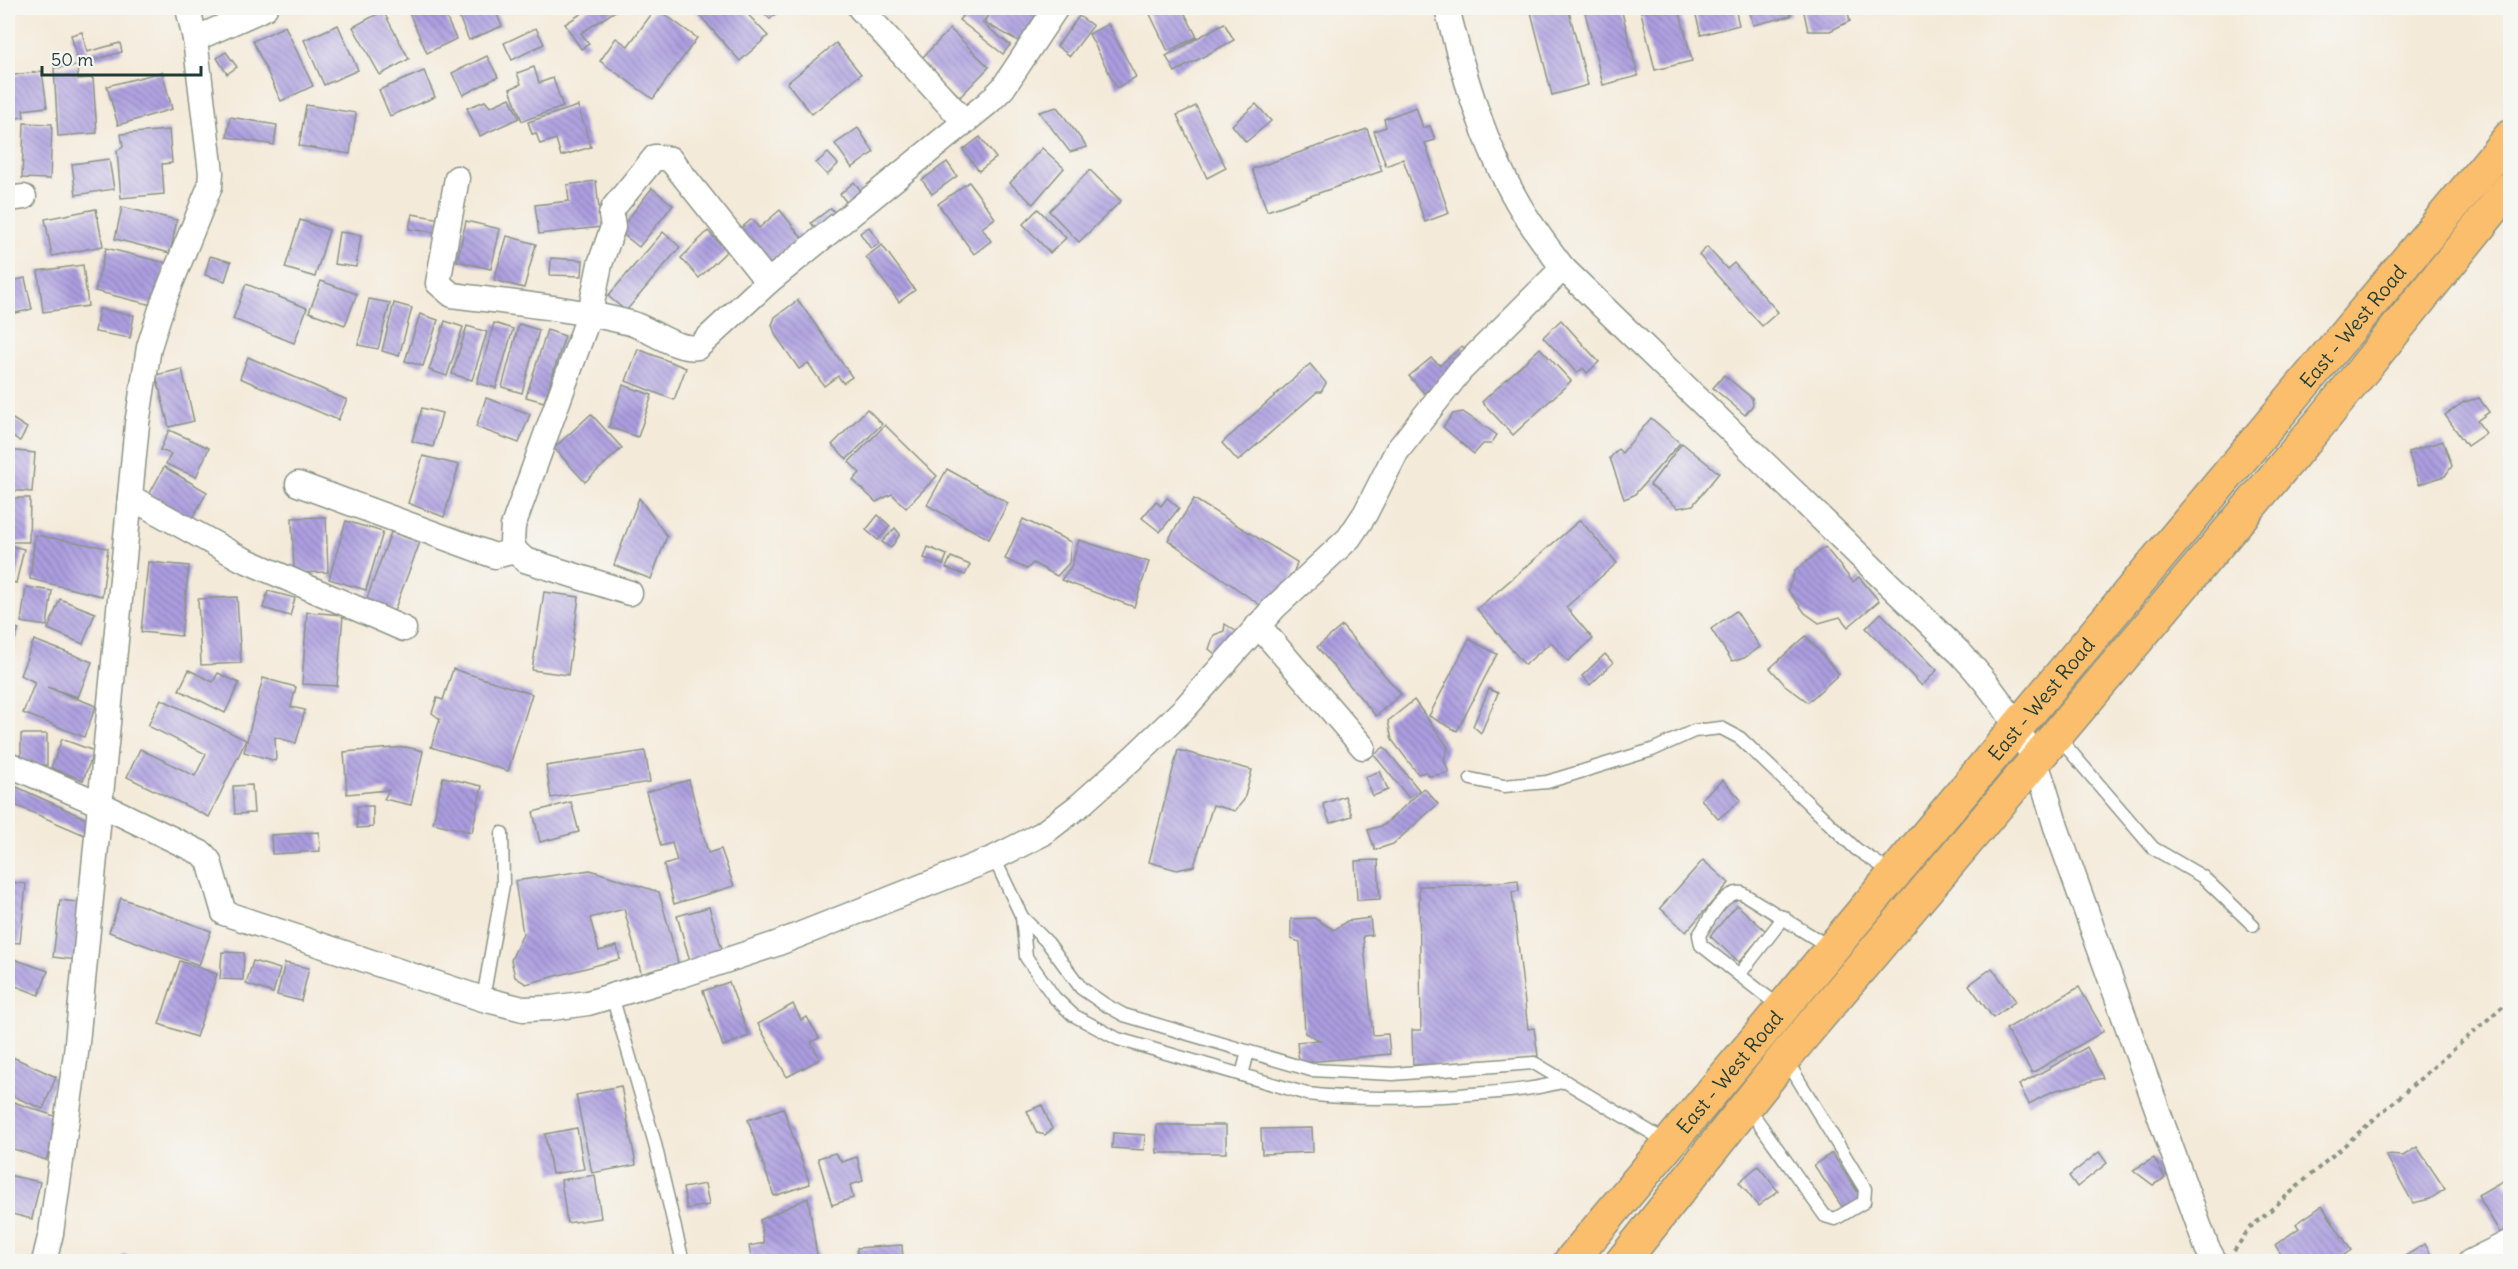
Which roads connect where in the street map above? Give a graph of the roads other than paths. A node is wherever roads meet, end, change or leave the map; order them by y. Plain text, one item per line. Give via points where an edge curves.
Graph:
1 (188, 8) edge
2 (265, 8) edge
3 (860, 8) edge
4 (1056, 8) edge
5 (1447, 8) edge
6 (195, 39) junction
7 (965, 122) junction
8 (2511, 137) edge
9 (457, 178) dead end
10 (2511, 188) edge
11 (1563, 268) junction
12 (768, 282) junction
13 (590, 313) junction
14 (298, 484) dead end
15 (130, 497) junction
16 (515, 551) junction
17 (630, 593) dead end
18 (1258, 625) junction
19 (404, 629) dead end
20 (2018, 728) junction
21 (2057, 736) junction
22 (1363, 747) dead end
23 (2035, 762) junction
24 (8, 764) edge
25 (1471, 779) dead end
26 (100, 804) junction
27 (502, 832) dead end
28 (994, 858) junction
29 (1895, 874) junction
30 (1022, 916) junction
31 (1784, 917) junction
32 (2253, 925) dead end
33 (1832, 949) junction
34 (1739, 975) junction
35 (612, 996) junction
36 (483, 999) junction
37 (1782, 1009) junction
38 (1248, 1052) junction
39 (1785, 1058) junction
40 (1242, 1075) junction
41 (1565, 1081) junction
42 (1747, 1106) junction
43 (1669, 1143) junction
44 (2511, 1242) edge
45 (2224, 1257) edge
46 (44, 1262) edge
47 (683, 1262) edge
48 (1570, 1262) edge
49 (1622, 1262) edge
50 (2470, 1262) edge

1 - 6 street
2 - 6 street
3 - 7 street
4 - 7 street via 1003,88
5 - 11 street via 1473,97 1501,169 1528,219
6 - 15 street via 210,186 149,347
7 - 12 street
8 - 20 main road, East - West Road
9 - 13 street via 438,283 452,295
10 - 21 main road, East - West Road
11 - 18 street via 1453,380 1397,451 1365,514 1348,538
11 - 20 street via 1961,654 1994,690
12 - 13 street via 698,347 689,348 641,326
12 - 13 street via 670,159 655,157 614,207 613,227
13 - 16 street via 513,526
14 - 16 street via 495,556
15 - 19 street via 240,558
15 - 26 street
16 - 17 street via 525,560
18 - 22 street
18 - 28 street via 1185,708 1080,805 1042,834
20 - 23 street
20 - 29 main road, East - West Road
21 - 23 main road, East - West Road
21 - 32 lane via 2154,848 2203,877
23 - 39 main road, East - West Road
23 - 45 street via 2207,1248
24 - 26 street
25 - 29 lane via 1504,786 1547,782 1652,750 1694,731 1721,728 1740,738 1856,849
26 - 36 street via 203,854 209,861 224,913
26 - 46 street via 76,1053
27 - 36 lane via 503,885
28 - 30 lane
28 - 35 street via 777,944
29 - 33 main road, East - West Road
30 - 38 lane via 1081,988 1104,1004 1124,1015
30 - 40 lane via 1026,957 1054,997 1073,1016 1118,1039
31 - 33 lane
31 - 34 lane
31 - 34 lane via 1742,894 1731,894 1722,903 1698,940
33 - 37 main road, East - West Road
34 - 37 lane
35 - 36 street via 552,1008 523,1009
35 - 47 lane via 654,1140
37 - 43 main road, East - West Road
38 - 40 lane
38 - 41 lane via 1332,1073 1393,1074 1534,1063
39 - 42 main road, East - West Road
39 - 42 lane via 1865,1189 1864,1202 1835,1219 1825,1216
40 - 41 lane via 1307,1094 1398,1099 1535,1090
41 - 43 lane
42 - 49 main road, East - West Road
43 - 48 main road, East - West Road
44 - 50 street

